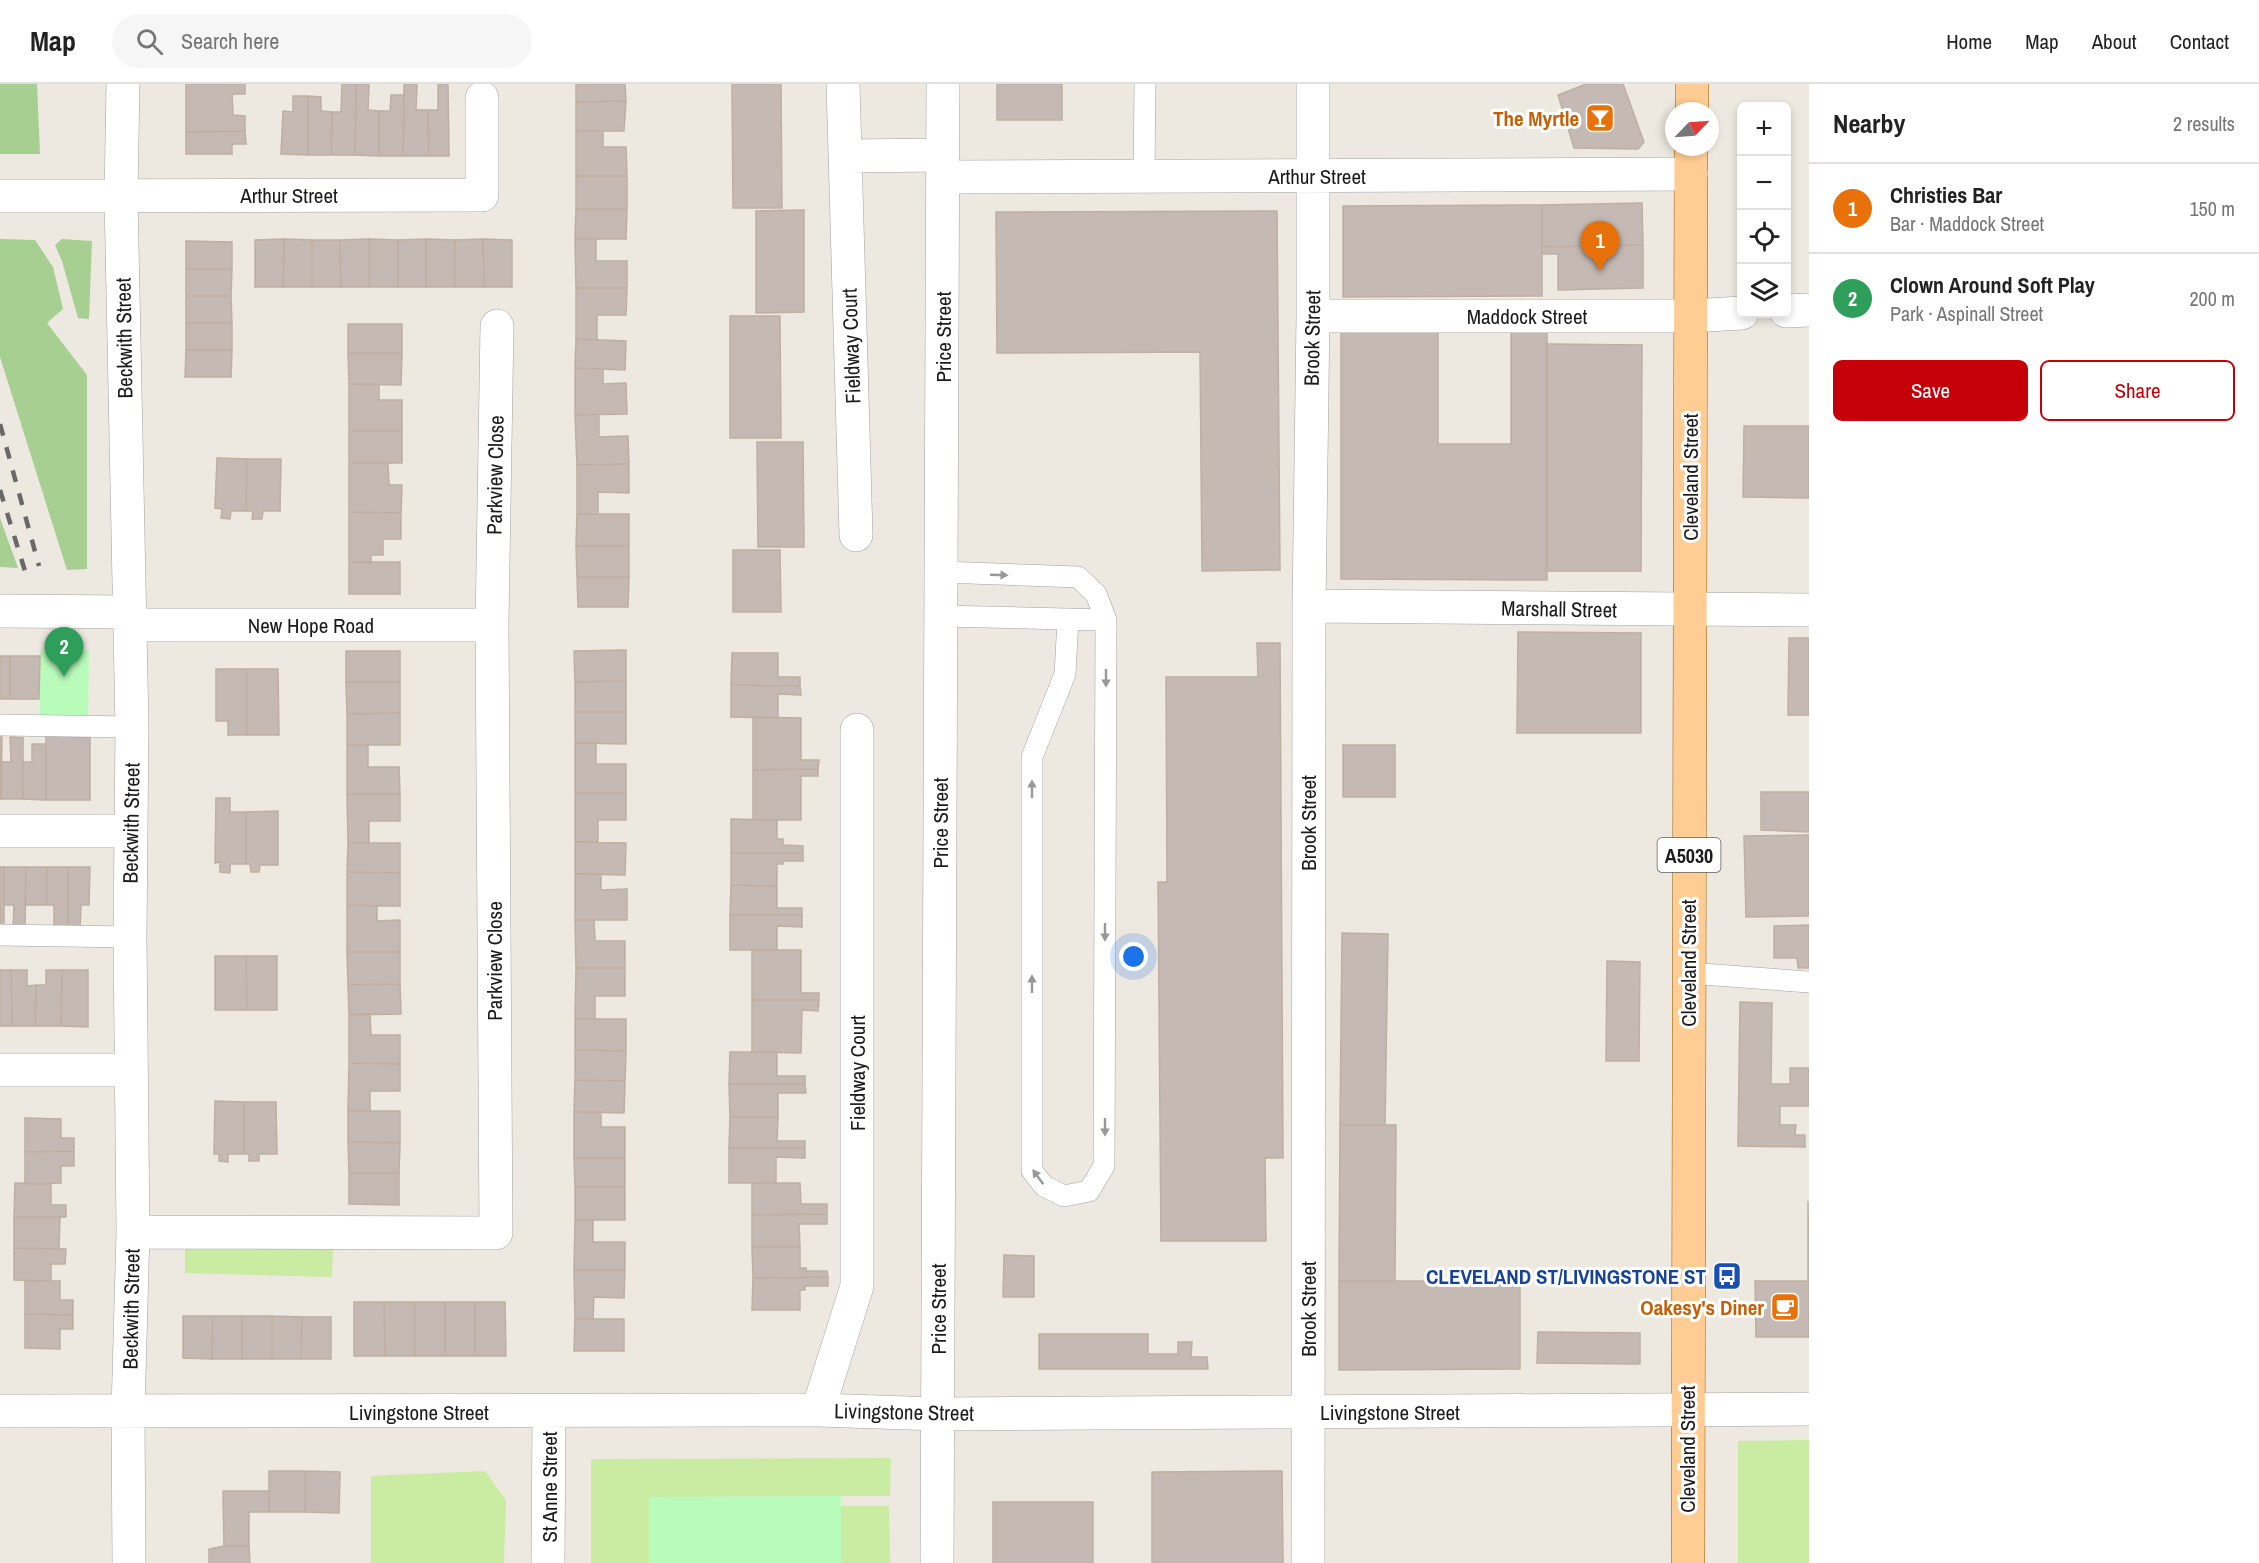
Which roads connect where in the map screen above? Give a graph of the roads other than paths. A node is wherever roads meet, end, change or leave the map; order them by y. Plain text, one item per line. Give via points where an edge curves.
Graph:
1 (123, 84) edge
2 (843, 84) edge
3 (943, 84) edge
4 (1145, 84) edge
5 (1313, 84) edge
6 (1692, 84) edge
7 (482, 98) dead end
8 (1692, 102) edge
9 (845, 156) junction
10 (1691, 161) edge
11 (943, 166) junction
12 (1144, 175) junction
13 (1312, 176) junction
14 (0, 196) edge
15 (121, 196) junction
16 (1809, 310) edge
17 (1791, 311) edge
18 (1737, 313) edge
19 (1313, 316) junction
20 (1691, 316) junction
21 (497, 326) dead end
22 (856, 536) dead end
23 (941, 572) junction
24 (1309, 606) junction
25 (1690, 610) junction
26 (1809, 610) edge
27 (0, 611) edge
28 (941, 616) junction
29 (130, 619) junction
30 (1068, 620) junction
31 (1106, 620) junction
32 (492, 625) junction
33 (0, 725) edge
34 (132, 727) junction
35 (857, 730) dead end
36 (0, 831) edge
37 (131, 831) junction
38 (0, 935) edge
39 (130, 937) junction
40 (1688, 973) junction
41 (1809, 982) edge
42 (0, 1070) edge
43 (130, 1070) junction
44 (133, 1232) junction
45 (1809, 1409) edge
46 (819, 1410) junction
47 (1687, 1410) junction
48 (0, 1411) edge
49 (128, 1412) junction
50 (549, 1412) junction
51 (1308, 1412) junction
52 (938, 1414) junction
53 (129, 1563) edge
54 (548, 1563) edge
55 (937, 1563) edge
56 (1308, 1563) edge
57 (1688, 1563) edge

1 - 15 street, Beckwith Street
2 - 9 street, Fieldway Court
3 - 11 street, Price Street
4 - 12 lane
5 - 13 street, Brook Street
6 - 8 main road
7 - 15 street, Arthur Street via 482,195
9 - 11 street
9 - 22 street, Fieldway Court
10 - 13 street, Arthur Street
10 - 20 main road, Cleveland Street / A5030
11 - 12 street, Arthur Street
11 - 23 street, Price Street
12 - 13 street, Arthur Street
13 - 19 street, Brook Street
14 - 15 street, Arthur Street
15 - 29 street, Beckwith Street
16 - 17 street
18 - 20 street, Maddock Street
19 - 20 street, Maddock Street
19 - 24 street, Brook Street
20 - 25 main road, Cleveland Street / A5030
21 - 32 street, Parkview Close
23 - 28 street, Price Street
23 -> 31 lane via 1078,577 1096,594
24 - 25 street, Marshall Street
24 - 51 street, Brook Street
25 - 26 street, Marshall Street
25 - 40 main road, Cleveland Street / A5030
27 - 29 street, New Hope Road
28 - 30 lane
28 - 52 street, Price Street
29 - 32 street, New Hope Road
29 - 34 street, Beckwith Street
30 - 31 lane
31 -> 30 lane via 1104,1166 1089,1191 1064,1196 1044,1186 1032,1171 1032,757 1065,674
32 - 44 street, Parkview Close via 496,1233
33 - 34 lane
34 - 37 street, Beckwith Street
35 - 46 street, Fieldway Court via 857,1286
36 - 37 street
37 - 39 street, Beckwith Street
38 - 39 lane
39 - 43 street, Beckwith Street
40 - 41 lane
40 - 47 main road, Cleveland Street / A5030
42 - 43 street
43 - 44 street, Beckwith Street
44 - 49 street, Beckwith Street
45 - 47 street, Livingstone Street
46 - 50 street, Livingstone Street
46 - 52 street, Livingstone Street
47 - 51 street, Livingstone Street
47 - 57 main road, Cleveland Street / A5030
48 - 49 street, Livingstone Street
49 - 50 street, Livingstone Street
49 - 53 street, Beckwith Street
50 - 54 street, St Anne Street
51 - 52 street, Livingstone Street
51 - 56 street, Brook Street
52 - 55 street, Price Street

